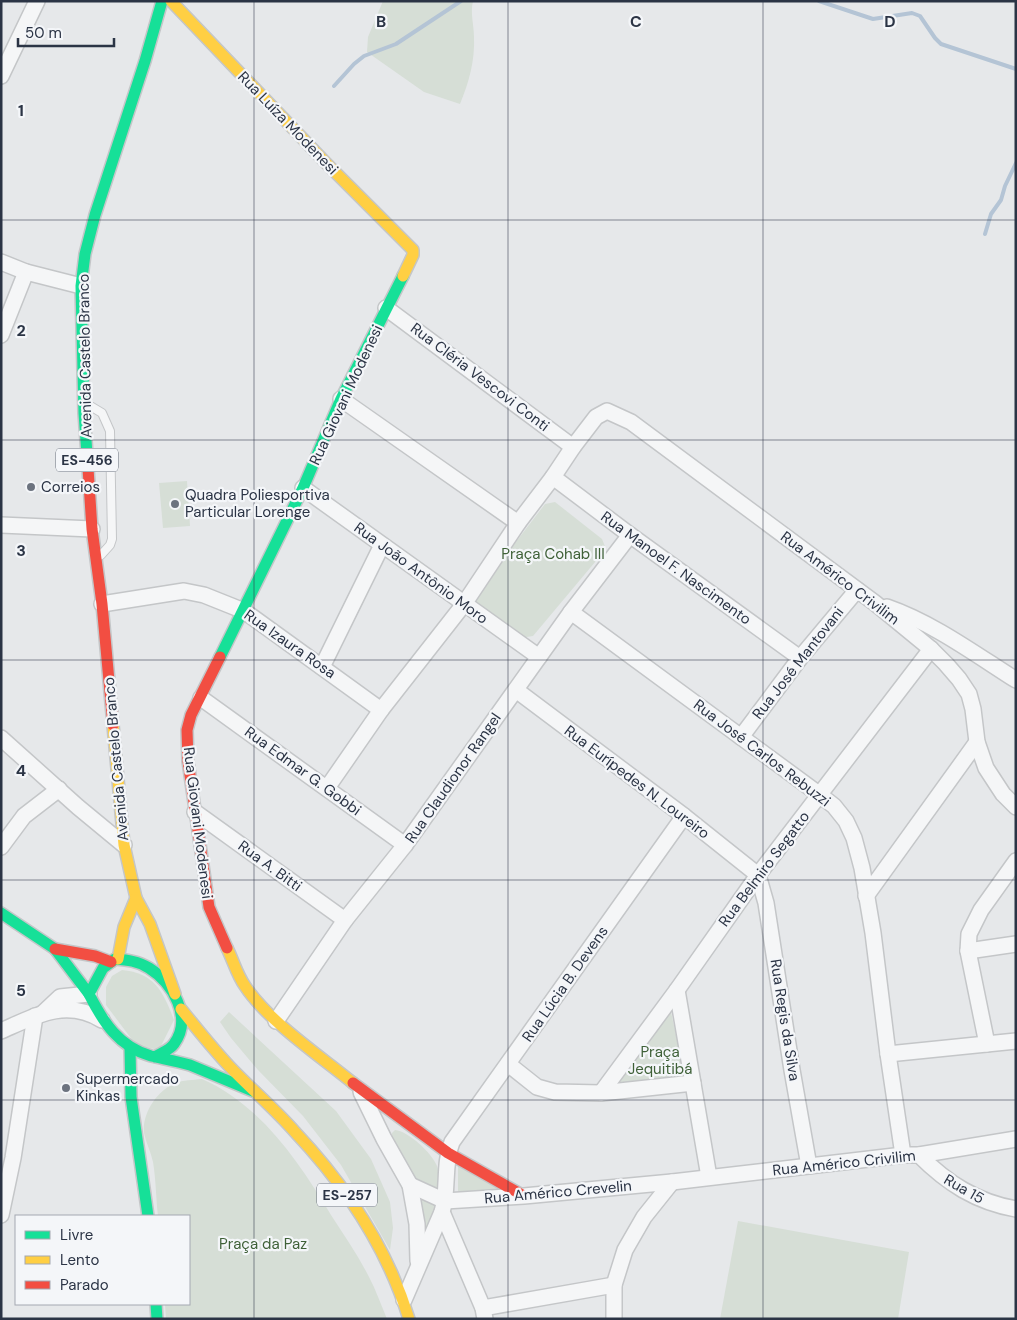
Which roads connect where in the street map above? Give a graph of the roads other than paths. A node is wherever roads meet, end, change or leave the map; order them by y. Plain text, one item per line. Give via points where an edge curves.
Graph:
1 (37, 1) edge
2 (154, 1) edge
3 (162, 1) edge
4 (171, 1) edge
5 (153, 31) junction
6 (1, 76) edge
7 (407, 243) joint
8 (1, 262) edge
9 (26, 272) junction
10 (81, 286) junction
11 (386, 308) junction
12 (1, 335) edge
13 (341, 399) junction
14 (83, 402) junction
15 (573, 447) junction
16 (554, 477) junction
17 (303, 488) junction
18 (518, 523) junction
19 (1, 525) edge
20 (92, 529) junction
21 (630, 535) junction
22 (382, 545) junction
23 (96, 560) junction
24 (856, 590) junction
25 (875, 603) junction
26 (102, 604) junction
27 (464, 604) junction
28 (244, 611) junction
29 (571, 612) junction
30 (931, 649) junction
31 (539, 657) junction
32 (800, 658) junction
33 (322, 666) junction
34 (1016, 680) edge
35 (516, 690) junction
36 (201, 698) junction
37 (381, 710) junction
38 (741, 737) junction
39 (1, 738) edge
40 (977, 742) junction
41 (328, 788) junction
42 (59, 789) junction
43 (820, 795) junction
44 (1016, 807) edge
45 (195, 812) junction
46 (684, 816) junction
47 (124, 845) junction
48 (405, 845) junction
49 (1, 847) edge
50 (1016, 861) edge
51 (758, 875) junction
52 (866, 896) junction
53 (136, 898) junction
54 (1, 913) edge
55 (345, 920) junction
56 (1016, 944) edge
57 (55, 948) junction
58 (968, 950) junction
59 (114, 960) junction
60 (676, 990) junction
61 (89, 994) junction
62 (175, 994) junction
63 (181, 1009) junction
64 (39, 1015) junction
65 (102, 1020) junction
66 (276, 1021) junction
67 (1, 1030) edge
68 (1016, 1041) edge
69 (987, 1044) junction
70 (130, 1048) junction
71 (888, 1054) junction
72 (155, 1056) junction
73 (508, 1064) junction
74 (693, 1083) junction
75 (360, 1090) junction
76 (255, 1092) junction
77 (601, 1092) junction
78 (402, 1121) junction
79 (384, 1139) junction
80 (1016, 1139) edge
81 (448, 1153) junction
82 (903, 1155) junction
83 (919, 1155) junction
84 (809, 1166) junction
85 (6, 1170) edge
86 (709, 1178) junction
87 (672, 1182) junction
88 (410, 1186) junction
89 (524, 1196) junction
90 (444, 1207) junction
91 (1016, 1210) edge
92 (1, 1215) edge
93 (148, 1215) edge
94 (418, 1264) junction
95 (614, 1286) junction
96 (404, 1300) junction
97 (156, 1305) edge
98 (484, 1314) edge
99 (156, 1319) edge
100 (409, 1319) edge
101 (614, 1319) edge

1 - 6 street
2 - 5 main road, Avenida Castelo Branco / ES-456
3 - 5 main road, Avenida Castelo Branco / ES-456
4 - 7 main road, Rua Luíza Modenesi
5 - 10 main road, Avenida Castelo Branco / ES-456 via 95,215
7 - 11 main road, Rua Giovani Modenesi via 413,250 410,265
8 - 9 street
9 - 10 street
9 - 12 street
10 - 14 main road, Avenida Castelo Branco / ES-456
11 - 13 main road, Rua Giovani Modenesi
11 - 15 street, Rua Cléria Vescovi Conti
13 - 17 main road, Rua Giovani Modenesi
13 - 18 street
14 - 20 main road, Avenida Castelo Branco / ES-456
14 - 23 lane via 102,412 110,430 112,539
15 - 16 street
15 - 24 street, Rua Américo Crivilim via 596,417 607,412 631,422
16 - 18 street
16 - 21 street, Rua Manoel F. Nascimento
17 - 22 street, Rua João Antônio Moro
17 - 28 main road, Rua Giovani Modenesi
18 - 27 street
19 - 20 street
20 - 23 main road, Avenida Castelo Branco / ES-456
21 - 29 street, Rua Claudionor Rangel
21 - 32 street, Rua Manoel F. Nascimento
22 - 27 street, Rua João Antônio Moro
22 - 33 street
23 - 26 main road, Avenida Castelo Branco / ES-456
24 - 25 street, Rua Américo Crivilim
24 - 32 street, Rua José Mantovani
25 - 30 street, Rua Américo Crivilim
25 - 34 street via 916,619
26 - 28 street, Rua Izaura Rosa via 184,591 204,595
26 - 47 main road, Avenida Castelo Branco / ES-456
27 - 31 street, Rua João Antônio Moro
27 - 37 street
28 - 33 street, Rua Izaura Rosa
28 - 36 main road, Rua Giovani Modenesi
29 - 31 street, Rua Claudionor Rangel
29 - 38 street, Rua José Carlos Rebuzzi
30 - 40 street, Rua Américo Crivilim via 969,694
30 - 43 street, Rua Belmiro Segatto
31 - 35 street, Rua Claudionor Rangel
32 - 38 street, Rua José Mantovani
33 - 37 street, Rua Izaura Rosa
35 - 46 street, Rua Eurípedes N. Loureiro
35 - 48 street, Rua Claudionor Rangel
36 - 41 street, Rua Edmar G. Gobbi
36 - 45 main road, Rua Giovani Modenesi via 191,715 188,730 188,761
37 - 41 street
38 - 43 street, Rua José Carlos Rebuzzi
39 - 42 street
40 - 44 street, Rua Américo Crivilim via 986,768
40 - 52 street
41 - 48 street, Rua Edmar G. Gobbi
42 - 47 street
42 - 49 street via 24,816
43 - 51 street, Rua Belmiro Segatto
43 - 52 street, Rua José Carlos Rebuzzi via 846,821 854,838
45 - 55 street, Rua A. Bitti
45 - 66 main road, Rua Giovani Modenesi via 209,906 244,985
46 - 51 street, Rua Eurípedes N. Loureiro
46 - 73 street, Rua Lúcia B. Devens
47 - 53 main road, Avenida Castelo Branco / ES-456
48 - 55 street, Rua Claudionor Rangel
50 - 58 street via 981,910 969,934
51 - 60 street, Rua Belmiro Segatto
51 - 84 street, Rua Regis da Silva via 766,903
52 - 71 street, Rua José Carlos Rebuzzi
53 - 59 main road
53 - 62 main road, Avenida Castelo Branco via 150,924
54 - 57 main road
55 - 66 street, Rua Claudionor Rangel
56 - 58 street
57 - 59 main road
57 - 61 main road
58 - 69 street
59 - 61 main road via 104,968
59 - 62 main road via 134,962 154,972
60 - 74 street
60 - 77 street, Rua Belmiro Segatto
61 - 64 street via 60,997
61 - 65 main road
62 - 63 main road
63 - 72 main road via 183,1022 178,1038 169,1051
63 - 76 main road, ES-257 via 202,1037
64 - 65 street via 78,1010
64 - 67 street
64 - 85 street
65 - 70 main road, ES-257 via 113,1035
66 - 75 main road, Rua Giovani Modenesi
68 - 69 street
69 - 71 street
70 - 72 main road, ES-257
70 - 93 main road via 131,1097
71 - 82 street, Rua José Carlos Rebuzzi
72 - 76 main road, ES-257 via 189,1065
73 - 77 street via 537,1087 555,1092
73 - 81 street, Rua Lúcia B. Devens via 452,1142
74 - 77 street
74 - 86 street
75 - 78 main road
75 - 79 street, Rua Giovani Modenesi
76 - 96 main road, ES-257 via 303,1139 333,1175 387,1260
78 - 79 street via 388,1126
78 - 81 main road
79 - 88 street, Rua Giovani Modenesi
80 - 83 street, Rua Américo Crivilim
81 - 89 main road
81 - 90 street
82 - 83 street, Rua Américo Crivilim
82 - 84 street, Rua Américo Crivilim
83 - 91 street, Rua 15 via 957,1188 994,1206
84 - 86 street, Rua Américo Crivilim
85 - 92 street
86 - 87 street, Rua Américo Crivilim
87 - 89 street, Rua Américo Crevelin
87 - 95 street via 644,1217 625,1250
88 - 90 street
88 - 94 street, Rua Giovani Modenesi via 417,1224
89 - 90 street, Rua Américo Crevelin
90 - 94 street
90 - 98 street
94 - 96 street
95 - 98 street
95 - 101 street
96 - 100 main road, ES-257
97 - 99 main road

